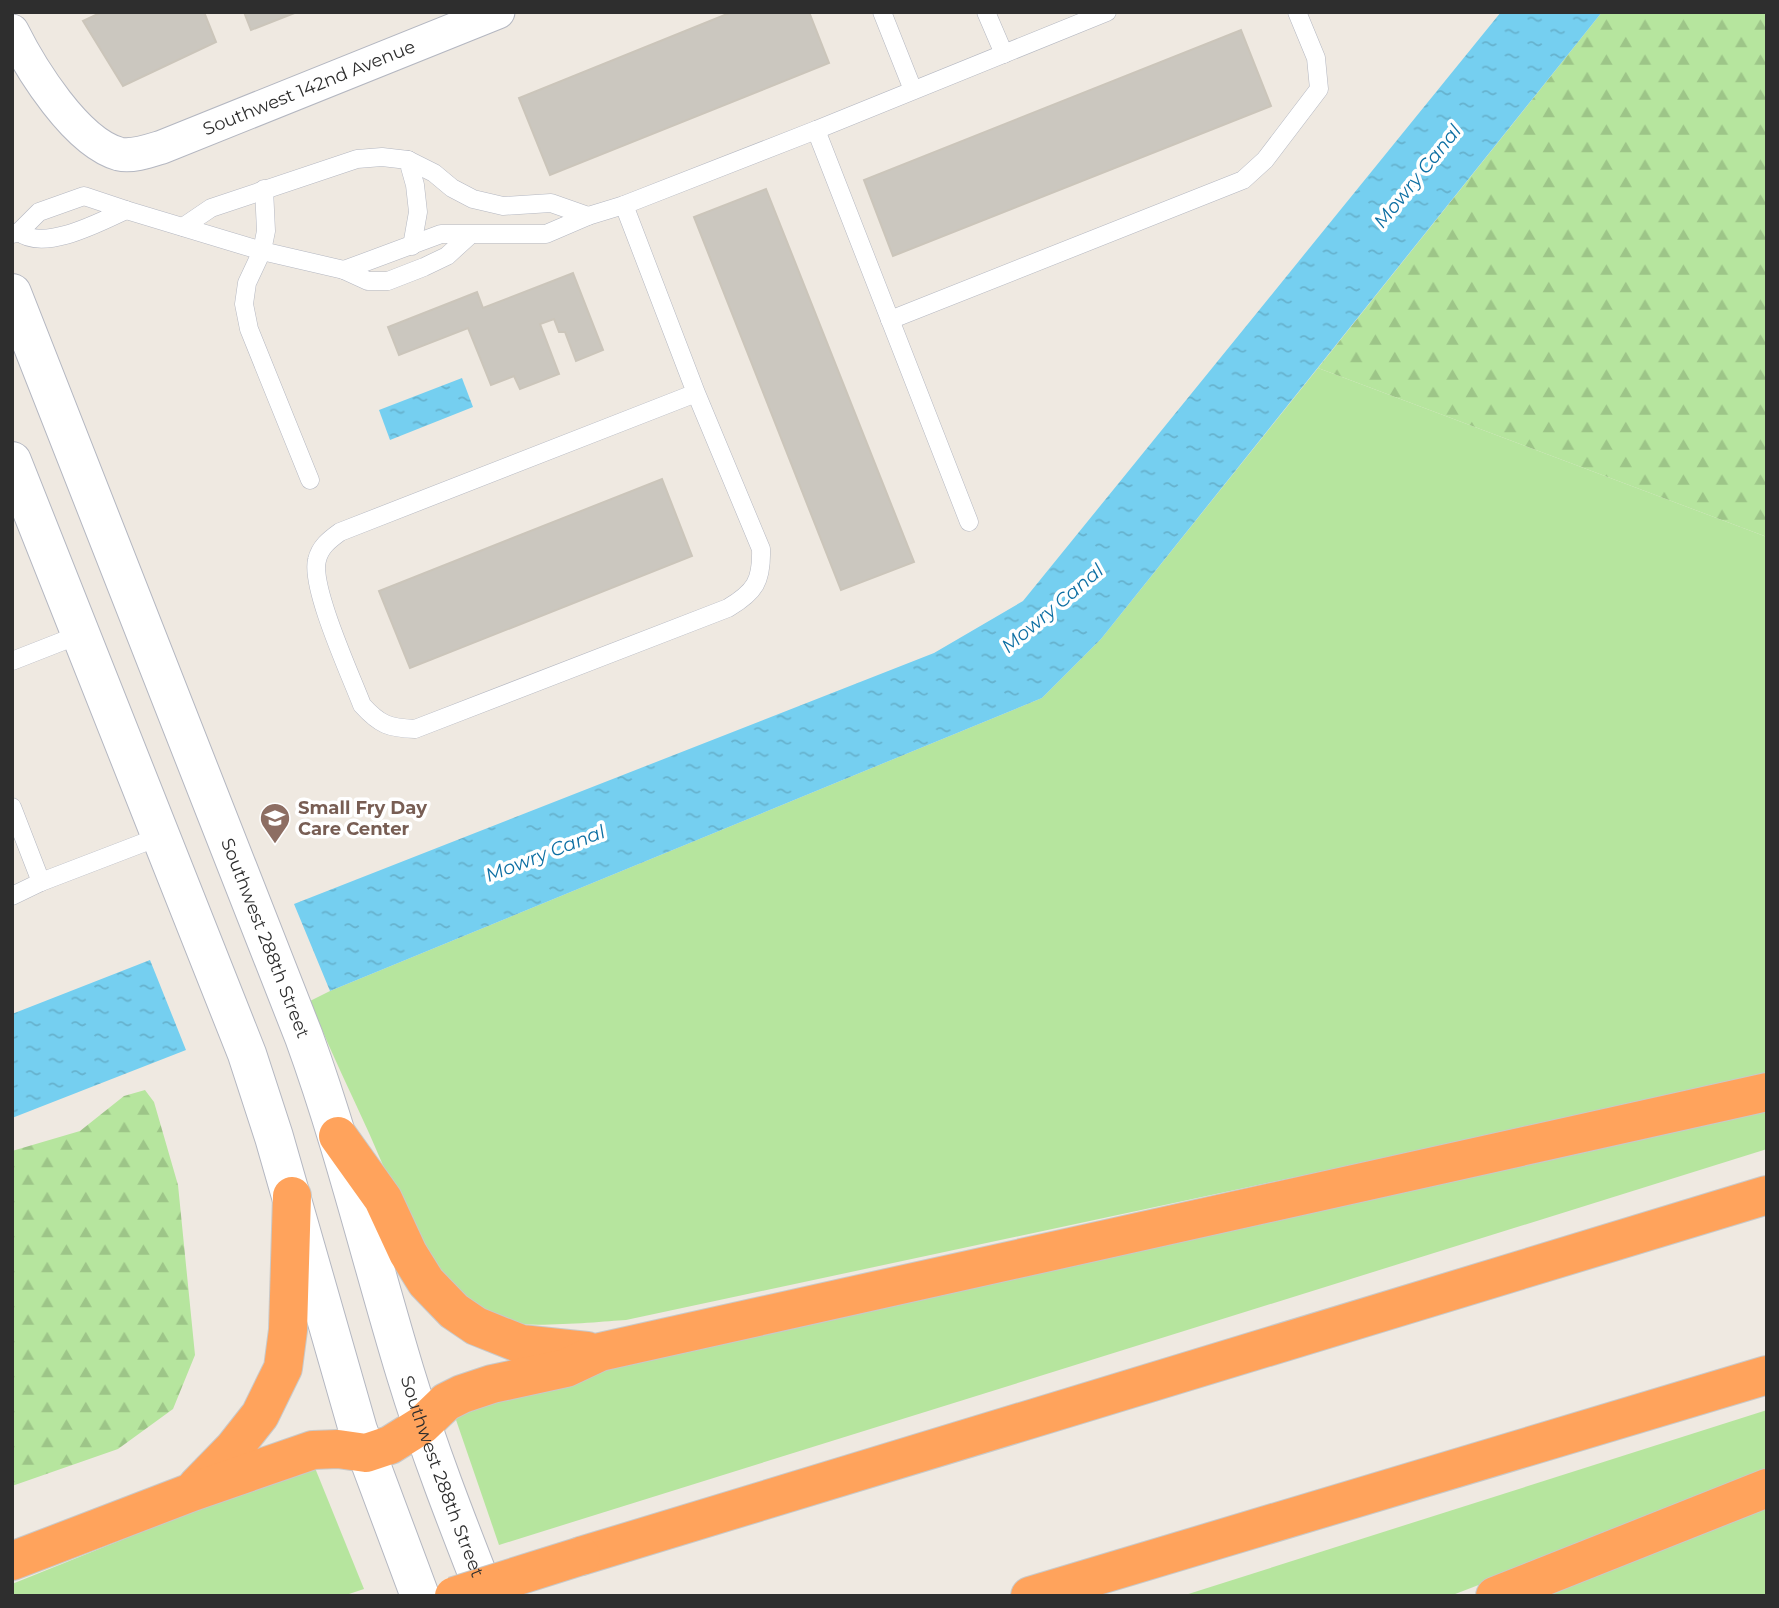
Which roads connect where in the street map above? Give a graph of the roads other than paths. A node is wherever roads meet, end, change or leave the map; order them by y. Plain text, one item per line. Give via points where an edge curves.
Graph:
1 (498, 12) edge
2 (882, 12) edge
3 (986, 12) edge
4 (1107, 12) edge
5 (1297, 12) edge
6 (12, 31) edge
7 (1004, 54) junction
8 (913, 90) junction
9 (816, 130) junction
10 (408, 160) junction
11 (264, 189) junction
12 (624, 205) junction
13 (126, 210) junction
14 (588, 216) junction
15 (183, 227) junction
16 (15, 233) edge
17 (470, 235) junction
18 (412, 246) junction
19 (262, 251) junction
20 (344, 270) junction
21 (12, 293) edge
22 (890, 320) junction
23 (696, 393) junction
24 (12, 461) edge
25 (310, 480) dead end
26 (969, 522) dead end
27 (81, 634) junction
28 (12, 660) edge
29 (12, 807) edge
30 (161, 836) junction
31 (41, 882) junction
32 (12, 896) edge
33 (1767, 1092) edge
34 (338, 1136) junction
35 (1767, 1195) edge
36 (292, 1196) junction
37 (600, 1352) junction
38 (1767, 1375) edge
39 (422, 1424) junction
40 (366, 1453) junction
41 (1767, 1488) edge
42 (192, 1492) junction
43 (12, 1561) edge
44 (420, 1596) edge
45 (454, 1596) edge
46 (486, 1596) edge
47 (1030, 1596) edge
48 (1495, 1596) edge

1 - 6 street, Southwest 142nd Avenue via 140,154 120,154 98,143 46,90
2 - 8 lane
3 - 7 lane
4 - 7 lane
5 - 22 lane via 1317,58 1320,89 1265,160 1243,180
7 - 8 lane
8 - 9 lane
9 - 12 lane
9 - 22 lane
10 - 11 lane via 356,159
10 - 14 lane via 473,199 503,206 551,204
10 - 18 lane via 418,212
11 - 15 lane via 211,208
11 - 19 lane
12 - 14 lane
12 - 23 lane
13 - 15 lane
13 - 16 lane via 44,240
13 - 16 lane via 84,196 40,212
14 - 17 lane via 546,234
15 - 19 lane
17 - 18 lane via 442,234
17 - 20 lane via 447,256 388,281 368,281
18 - 20 lane
19 - 20 lane
19 - 25 lane via 247,283 244,304 249,329
21 - 34 main road, Southwest 288th Street via 304,1037
22 - 26 lane
23 - 23 lane via 761,549 756,586 728,608 415,729 392,728 375,719 362,705 318,588 316,562 326,542 340,532
24 - 27 main road
27 - 28 lane
27 - 30 main road
29 - 31 lane
30 - 31 lane
30 - 36 main road via 247,1054
31 - 32 lane
33 - 37 highway
34 - 37 highway via 383,1199 426,1282 454,1311 476,1326 521,1344
34 - 39 main road, Southwest 288th Street
35 - 45 highway, bridge
36 - 40 main road
36 - 42 highway via 283,1368 260,1415
37 - 39 highway via 566,1368 462,1394
38 - 47 highway
39 - 40 highway via 390,1445
39 - 46 main road, Southwest 288th Street
40 - 42 highway via 313,1451
40 - 44 main road
41 - 48 highway
42 - 43 highway

